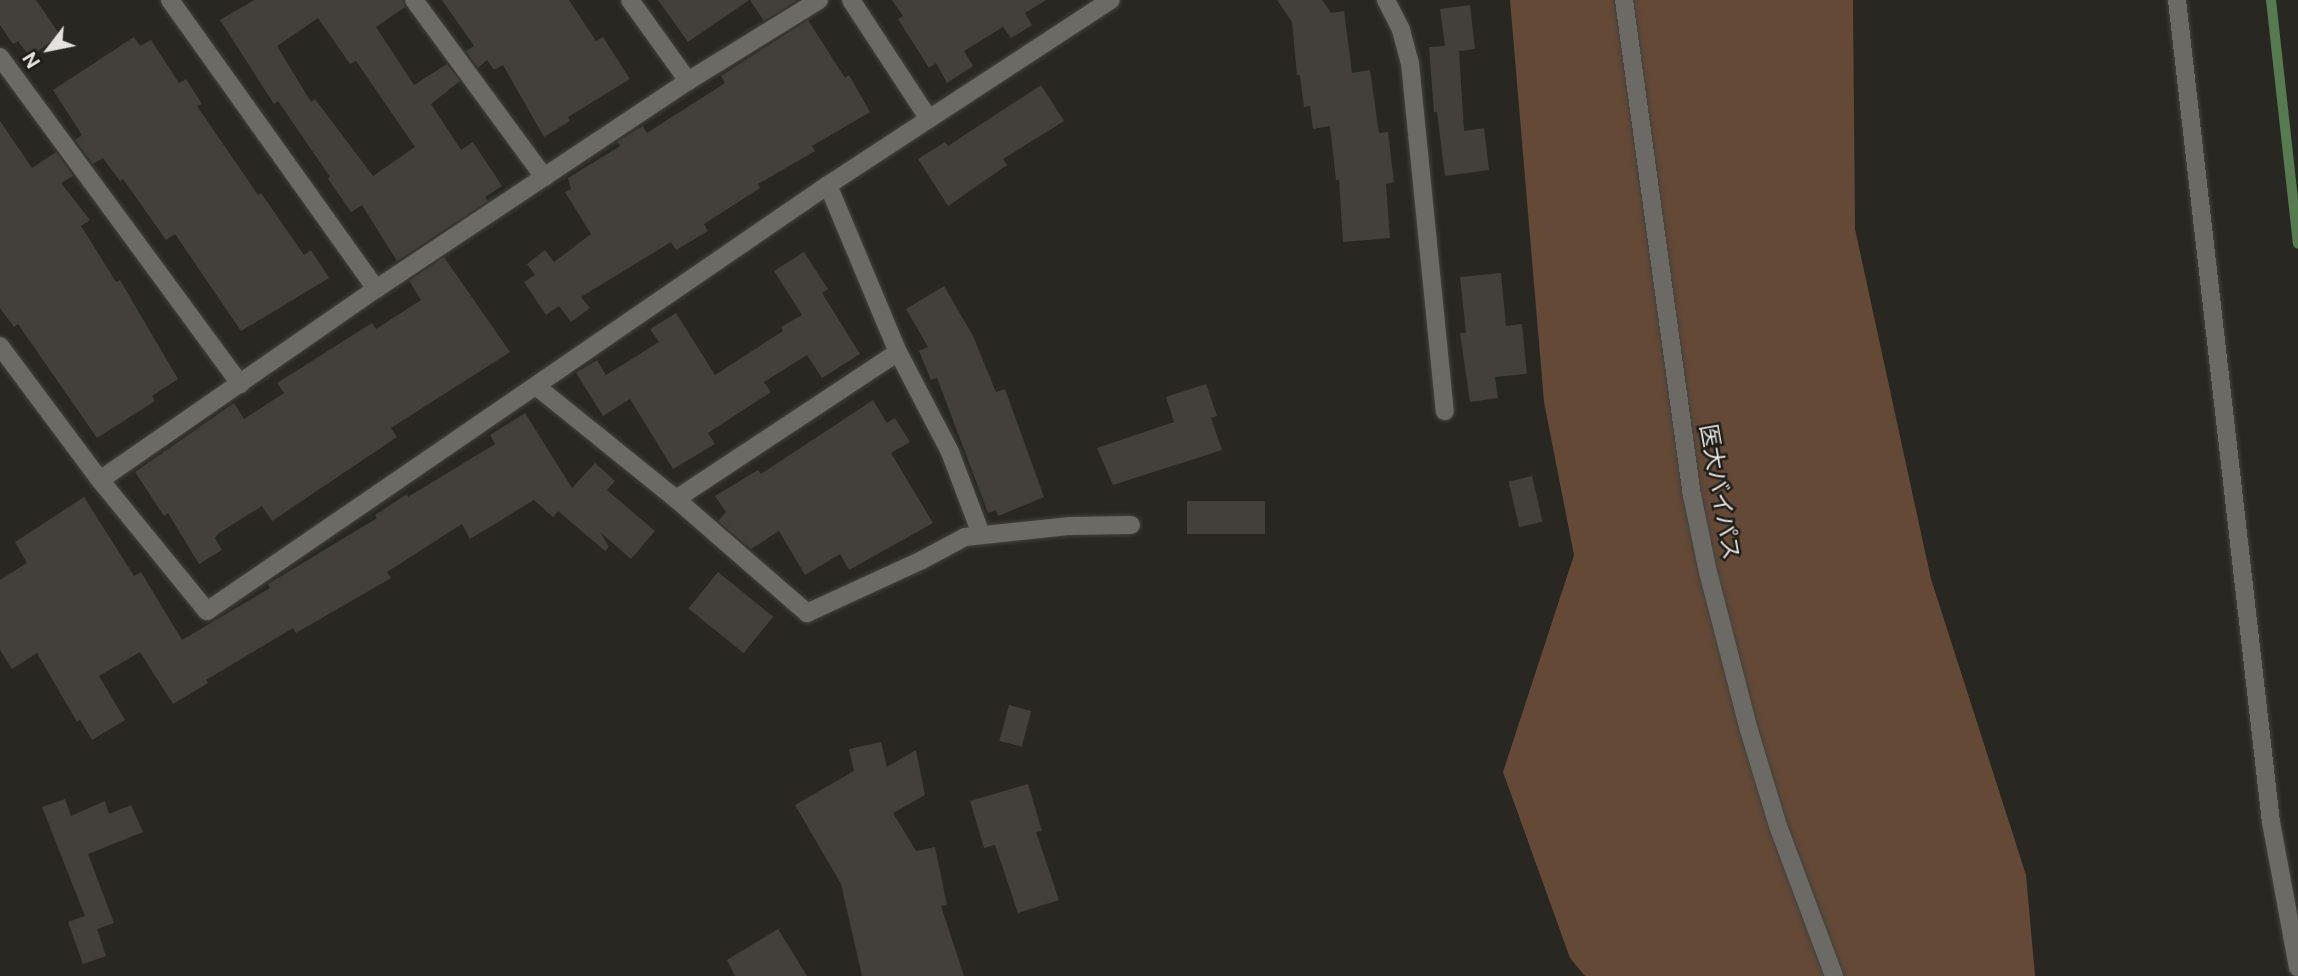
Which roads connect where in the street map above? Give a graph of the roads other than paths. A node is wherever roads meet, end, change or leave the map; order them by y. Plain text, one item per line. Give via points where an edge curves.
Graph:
1 (170, 0) edge
2 (414, 0) edge
3 (630, 0) edge
4 (819, 0) edge
5 (851, 0) edge
6 (1111, 0) edge
7 (1387, 0) edge
8 (1624, 0) edge
9 (2177, 0) edge
10 (0, 57) edge
11 (688, 81) junction
12 (929, 119) junction
13 (544, 177) junction
14 (828, 185) junction
15 (376, 289) junction
16 (0, 346) edge
17 (898, 352) junction
18 (240, 384) junction
19 (536, 386) junction
20 (1445, 411) dead end
21 (100, 480) junction
22 (676, 499) junction
23 (1131, 525) dead end
24 (981, 534) junction
25 (2298, 968) edge
26 (1834, 976) edge

1 - 15 street
2 - 13 street
3 - 11 street
4 - 11 street
5 - 12 street
6 - 12 street
7 - 20 street via 1410,63
8 - 26 street, 医大バイパス via 1692,495 1749,730 1778,826
9 - 25 street via 2271,822
10 - 18 street
11 - 13 street
12 - 14 street
13 - 15 street
14 - 17 street
14 - 19 street
15 - 18 street
16 - 21 street
17 - 22 street
17 - 24 street via 950,452
18 - 21 street
19 - 21 street via 207,611
19 - 22 street
22 - 24 street via 807,613 965,537
23 - 24 street

